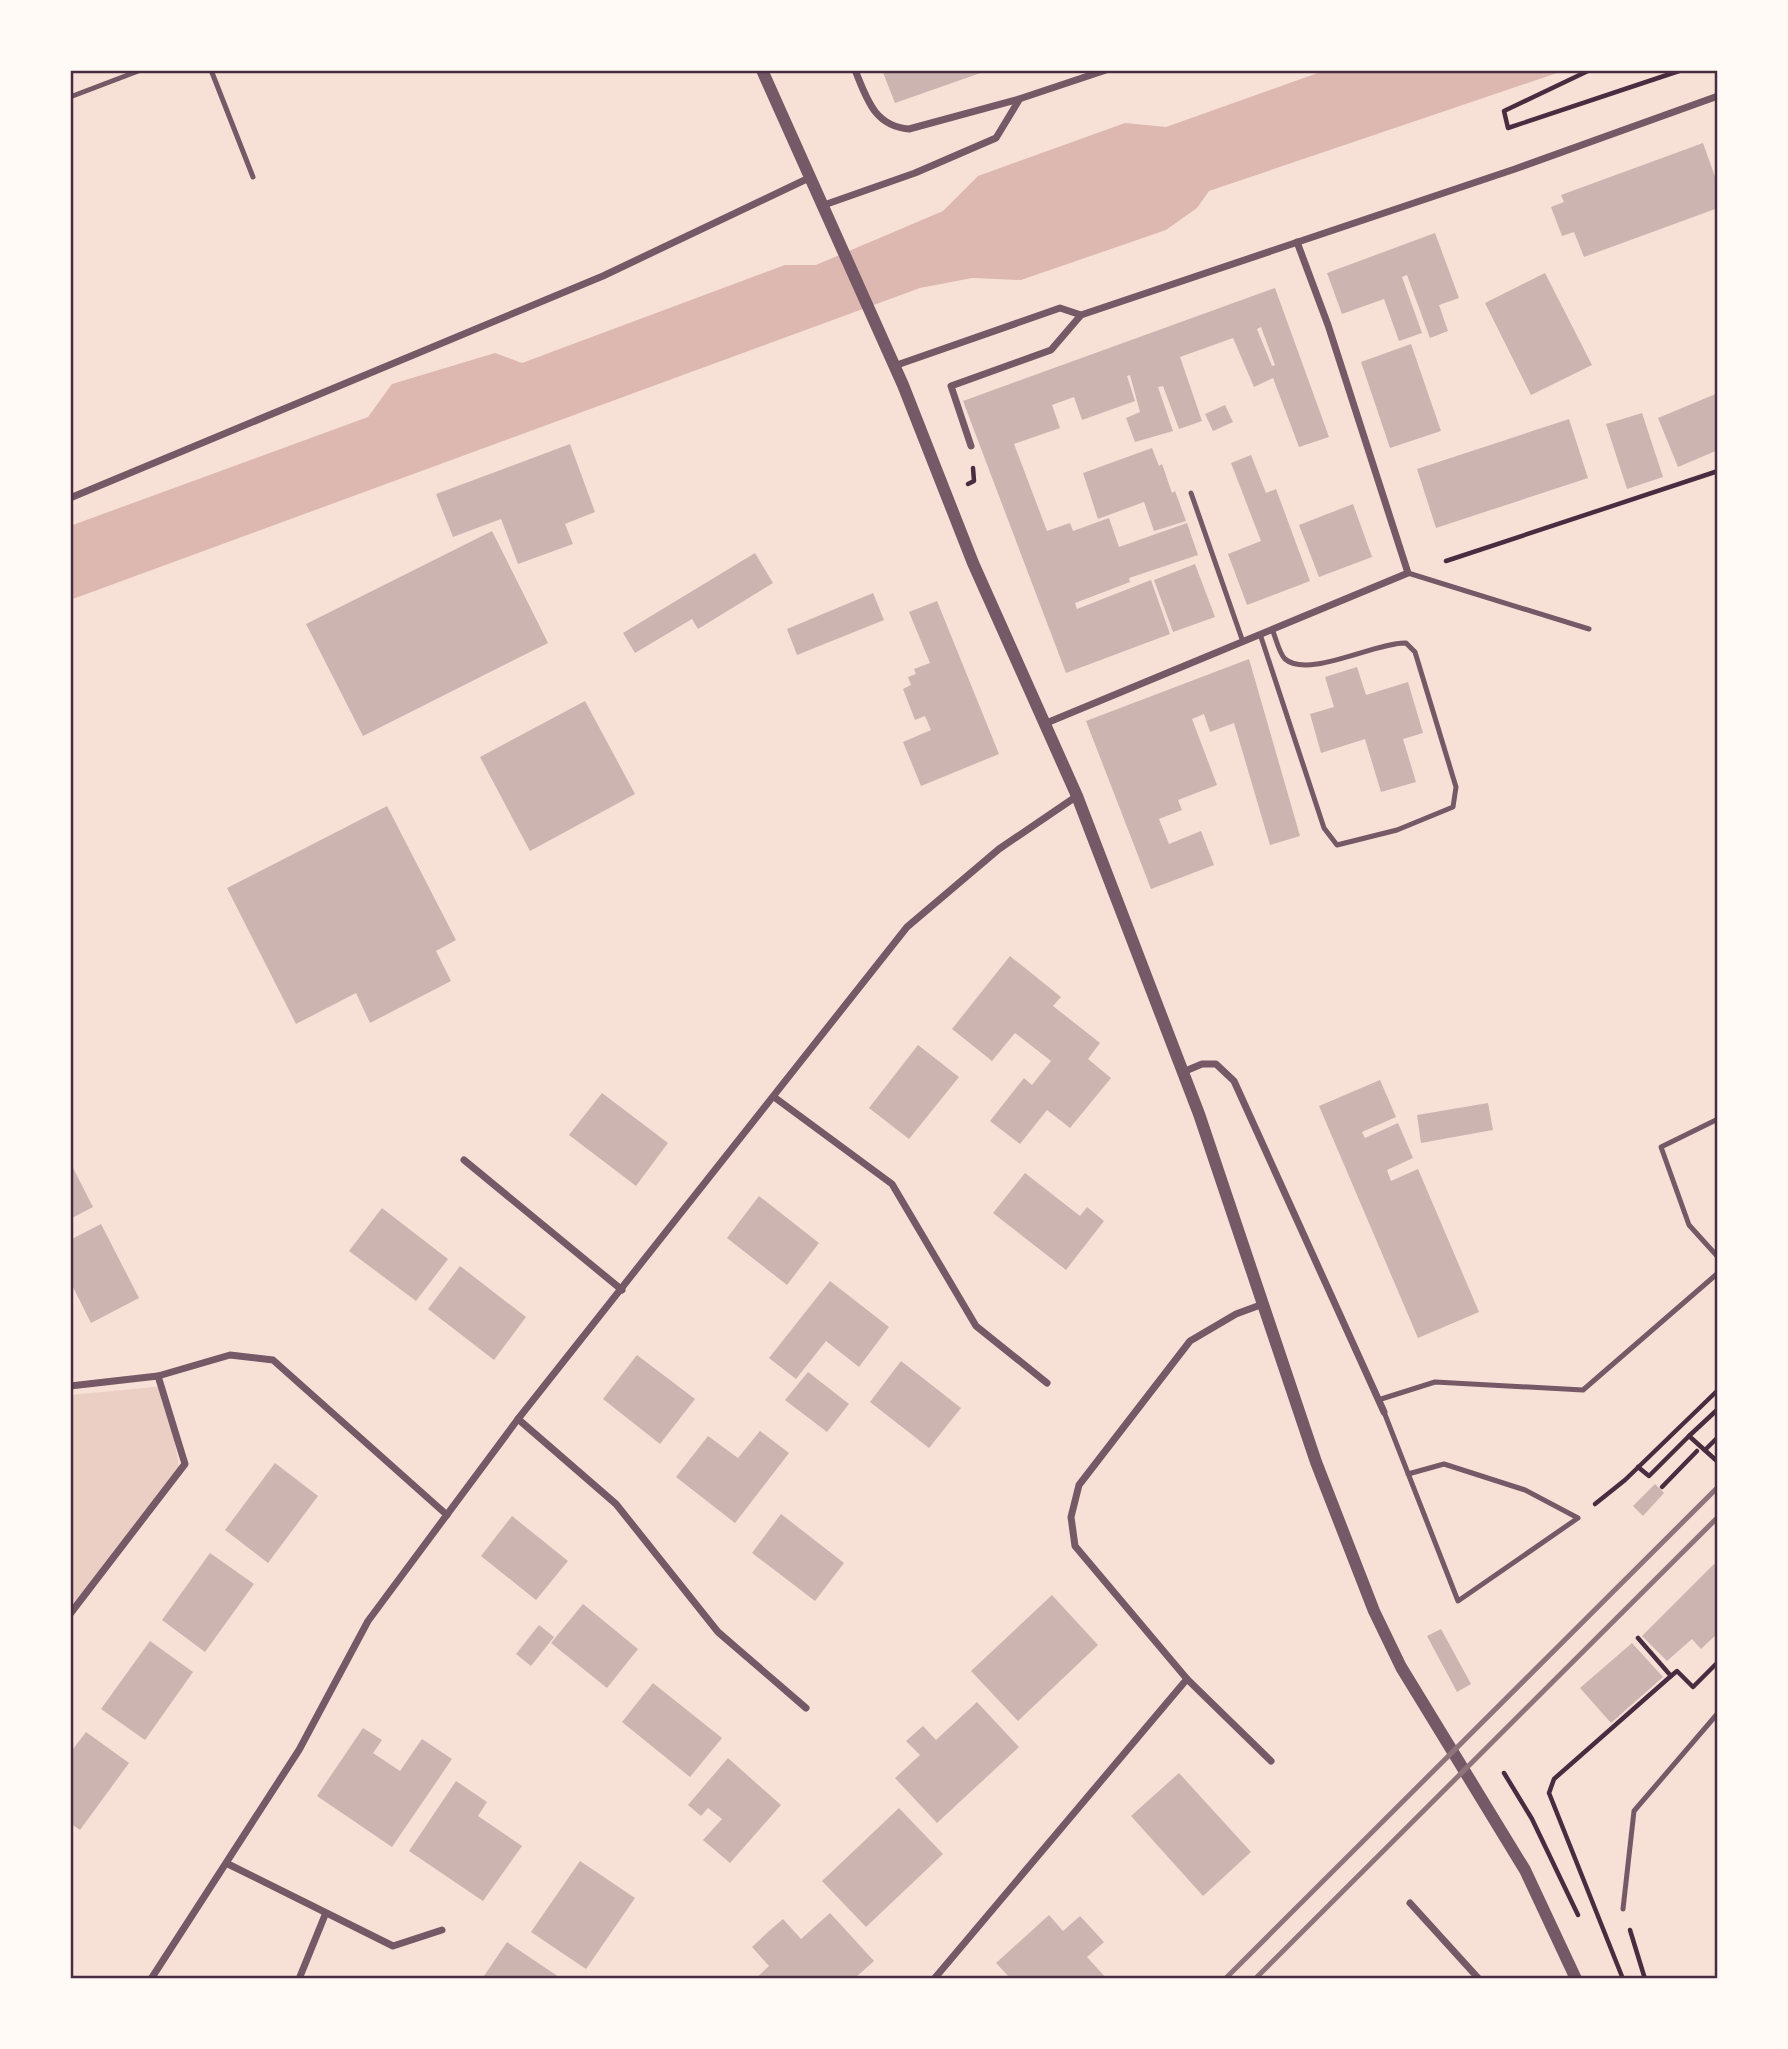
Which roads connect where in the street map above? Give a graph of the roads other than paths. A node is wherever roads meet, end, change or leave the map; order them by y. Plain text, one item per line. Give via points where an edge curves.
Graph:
1 (141, 70) edge
2 (211, 70) edge
3 (762, 70) edge
4 (855, 70) edge
5 (1103, 71) edge
6 (1718, 96) edge
7 (70, 97) edge
8 (1019, 99) junction
9 (253, 177) dead end
10 (812, 177) junction
11 (824, 205) junction
12 (1297, 242) junction
13 (1081, 315) junction
14 (894, 366) junction
15 (971, 446) dead end
16 (1191, 493) dead end
17 (70, 498) edge
18 (1408, 573) junction
19 (1272, 629) junction
20 (1589, 629) dead end
21 (1260, 634) junction
22 (1243, 642) junction
23 (1044, 724) junction
24 (1077, 796) junction
25 (1183, 1072) junction
26 (774, 1097) junction
27 (1718, 1119) edge
28 (464, 1160) dead end
29 (1718, 1257) edge
30 (1718, 1273) edge
31 (622, 1290) junction
32 (1263, 1304) junction
33 (158, 1376) junction
34 (1047, 1382) dead end
35 (70, 1386) edge
36 (1378, 1400) junction
37 (1384, 1412) joint
38 (517, 1419) junction
39 (1408, 1474) junction
40 (447, 1515) junction
41 (70, 1614) edge
42 (1187, 1679) junction
43 (806, 1708) dead end
44 (1718, 1713) edge
45 (1271, 1761) dead end
46 (228, 1864) junction
47 (1409, 1903) dead end
48 (1623, 1909) road end
49 (325, 1914) junction
50 (442, 1930) dead end
51 (151, 1979) edge
52 (299, 1979) edge
53 (934, 1979) edge
54 (1479, 1979) edge
55 (1576, 1979) edge

1 - 7 lane
2 - 9 lane
3 - 10 street
4 - 8 street via 869,106 893,128 909,129
5 - 8 street
6 - 12 street
8 - 11 street via 996,138
10 - 11 street
10 - 17 street via 603,276
11 - 14 street
12 - 13 street
12 - 18 street
13 - 14 street via 1060,308
13 - 15 street via 1051,351 951,386
14 - 23 street via 973,564
16 - 22 lane
18 - 19 street
18 - 20 lane
19 - 21 street
19 - 21 lane via 1283,658 1294,664 1316,665 1392,642 1406,643 1415,652 1456,787 1453,807 1397,830 1337,845 1324,828
21 - 22 street
22 - 23 street
23 - 24 street
24 - 25 street
24 - 26 street via 999,849 907,926
25 - 32 street
25 - 36 street via 1216,1064 1234,1081
26 - 31 street
26 - 34 street via 892,1184 976,1326
27 - 29 lane via 1661,1147 1689,1224
28 - 31 street
30 - 36 lane via 1583,1390 1435,1382
31 - 38 street
32 - 42 street via 1190,1341 1079,1485 1071,1517 1075,1546
32 - 55 street via 1342,1535 1396,1656 1525,1870
33 - 35 street
33 - 40 street via 230,1355 273,1360
33 - 41 street via 185,1464
36 - 37 street
37 - 39 lane
38 - 40 street
38 - 43 street via 616,1504 718,1632
39 - 39 lane via 1458,1601 1578,1518 1525,1490 1444,1464
40 - 46 street via 368,1621 299,1750
42 - 45 street
42 - 53 street
44 - 48 lane via 1634,1811
46 - 49 street
46 - 51 street
47 - 54 street
49 - 50 street via 393,1946
49 - 52 street

